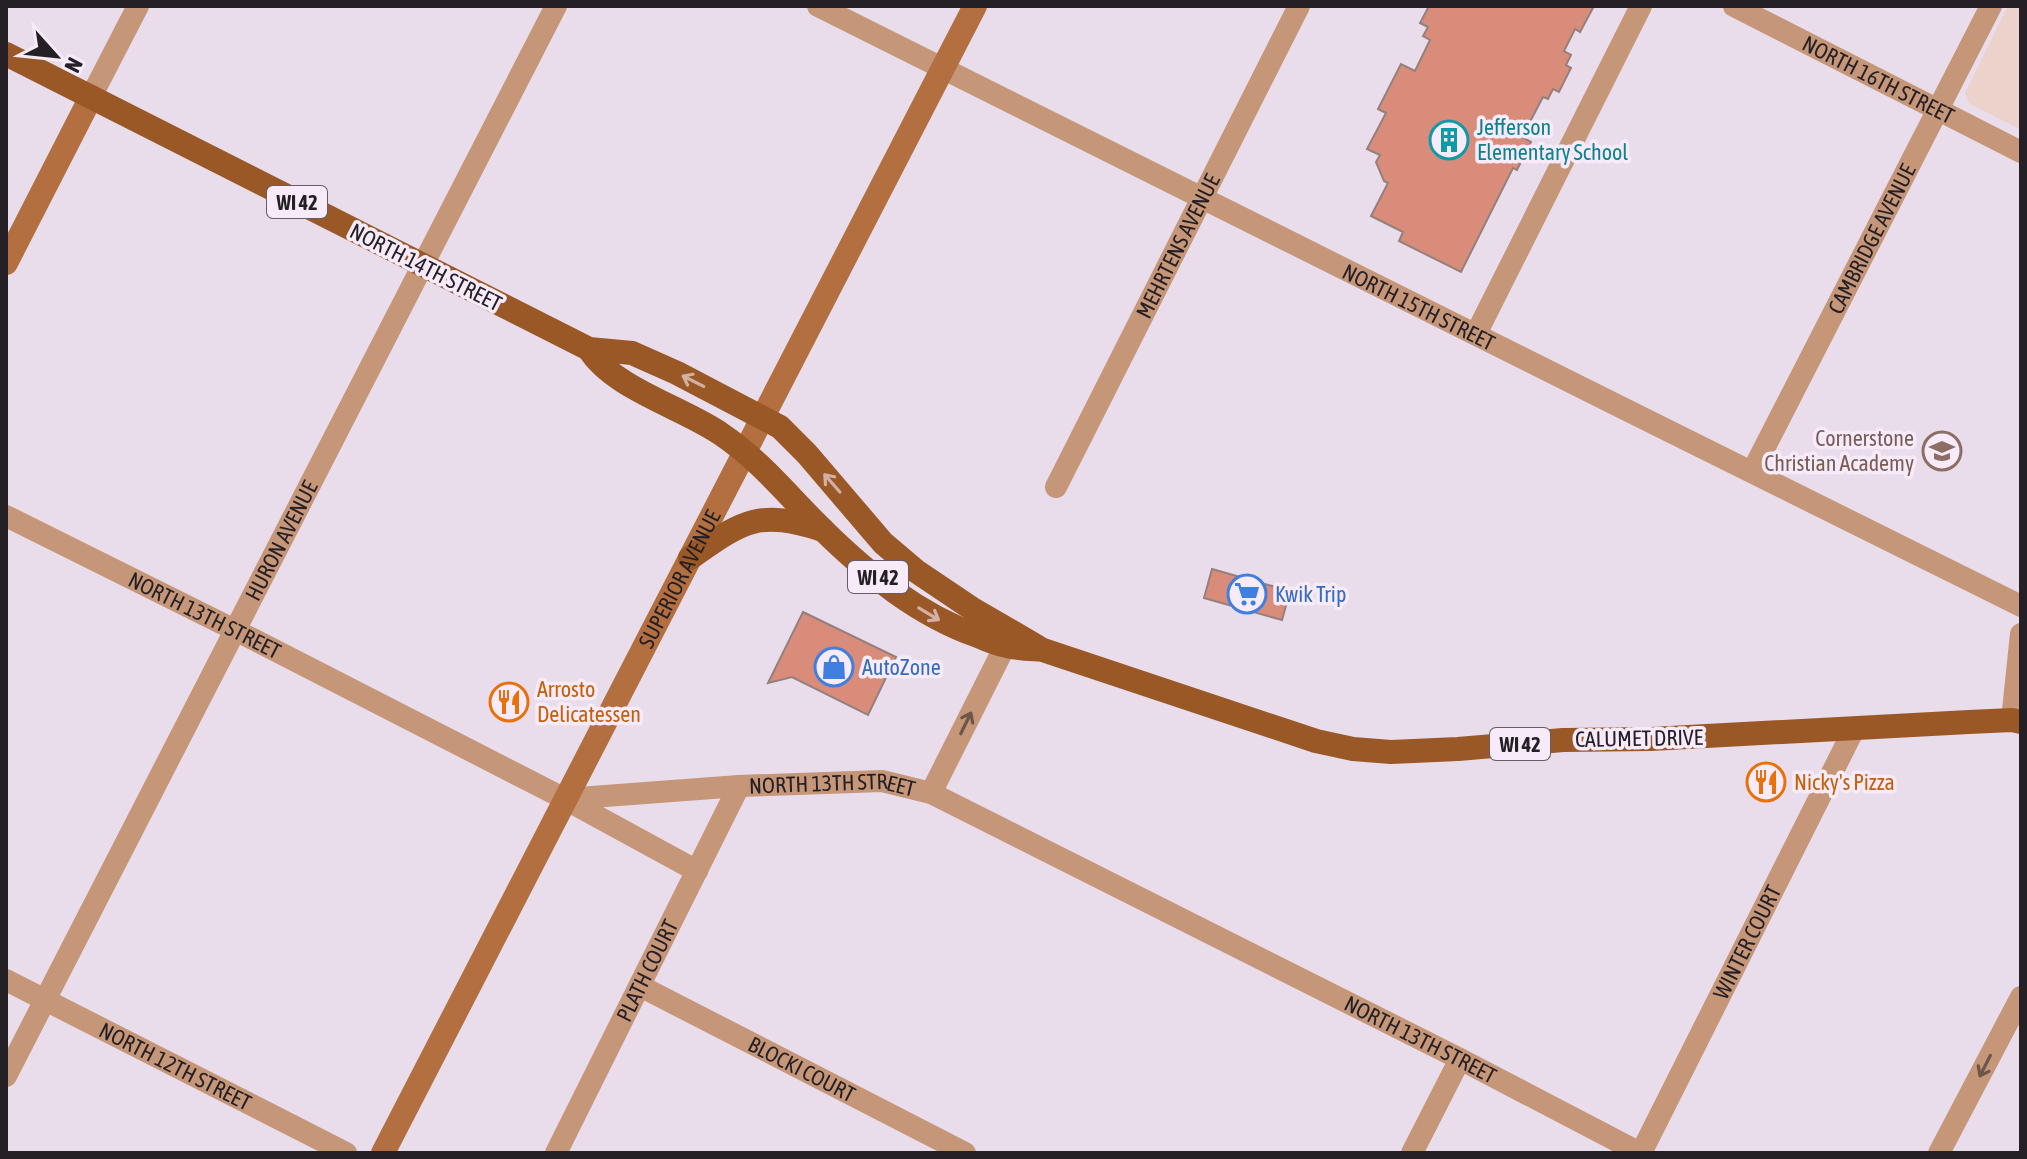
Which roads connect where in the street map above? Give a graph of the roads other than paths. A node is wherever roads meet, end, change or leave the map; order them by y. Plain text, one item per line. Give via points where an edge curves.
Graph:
1 (138, 6) edge
2 (556, 6) edge
3 (818, 6) edge
4 (975, 6) edge
5 (1299, 6) edge
6 (1641, 6) edge
7 (1734, 6) edge
8 (1991, 6) edge
9 (6, 54) edge
10 (942, 69) junction
11 (91, 97) junction
12 (1938, 110) junction
13 (2021, 152) edge
14 (1202, 199) junction
15 (6, 263) edge
16 (423, 265) junction
17 (1476, 334) junction
18 (589, 349) junction
19 (762, 417) junction
20 (745, 451) junction
21 (1752, 472) junction
22 (1056, 487) dead end
23 (6, 516) edge
24 (823, 530) junction
25 (690, 558) junction
26 (2021, 606) edge
27 (235, 630) junction
28 (2021, 634) edge
29 (1005, 646) junction
30 (1043, 650) junction
31 (2018, 720) edge
32 (1854, 729) junction
33 (739, 786) junction
34 (931, 793) junction
35 (565, 799) junction
36 (697, 871) junction
37 (6, 980) edge
38 (640, 986) junction
39 (2021, 997) edge
40 (45, 1000) junction
41 (1460, 1059) junction
42 (6, 1076) edge
43 (346, 1153) edge
44 (383, 1153) edge
45 (556, 1153) edge
46 (965, 1153) edge
47 (1412, 1153) edge
48 (1640, 1153) edge
49 (1939, 1153) edge

1 - 11 street
2 - 16 street, HURON AVENUE
3 - 10 street, NORTH 15TH STREET
4 - 10 street, SUPERIOR AVENUE
5 - 14 street, MEHRTENS AVENUE
6 - 17 street
7 - 12 street, NORTH 16TH STREET
8 - 12 street, CAMBRIDGE AVENUE
9 - 11 main road, NORTH 14TH STREET / WI 42
10 - 14 street, NORTH 15TH STREET
10 - 19 street, SUPERIOR AVENUE
11 - 15 street
11 - 16 main road, NORTH 14TH STREET / WI 42
12 - 13 street, NORTH 16TH STREET
12 - 21 street, CAMBRIDGE AVENUE
14 - 17 street, NORTH 15TH STREET
14 - 22 street, MEHRTENS AVENUE
16 - 18 main road, NORTH 14TH STREET / WI 42
16 - 27 street, HURON AVENUE
17 - 21 street, NORTH 15TH STREET
19 -> 18 main road, NORTH 14TH STREET / WI 42 via 632,353
18 - 20 main road, NORTH 14TH STREET / WI 42 via 594,359 631,387 700,421
19 - 20 street, SUPERIOR AVENUE
30 -> 19 main road, NORTH 14TH STREET / WI 42 via 916,571 883,543 807,454
20 - 24 main road, NORTH 14TH STREET / WI 42
20 - 25 street, SUPERIOR AVENUE
21 - 26 street, NORTH 15TH STREET
23 - 27 street, NORTH 13TH STREET
24 - 25 main road via 783,520 749,522
24 -> 29 main road, NORTH 14TH STREET / WI 42 via 930,616
25 - 35 street, SUPERIOR AVENUE
27 - 35 street, NORTH 13TH STREET
27 - 40 street, HURON AVENUE
28 - 31 street
29 - 30 main road, NORTH 14TH STREET / WI 42
34 -> 29 street
30 - 32 main road, CALUMET DRIVE / WI 42 via 1353,749 1391,752
31 - 32 main road, CALUMET DRIVE / WI 42
32 - 48 street, WINTER COURT
33 - 34 street, NORTH 13TH STREET via 882,781
33 - 35 street, NORTH 13TH STREET
33 - 36 street, PLATH COURT
34 - 41 street, NORTH 13TH STREET
35 - 36 street
35 - 44 street, SUPERIOR AVENUE
36 - 38 street, PLATH COURT
37 - 40 street, NORTH 12TH STREET
38 - 45 street, PLATH COURT
38 - 46 street, BLOCKI COURT
39 -> 49 street
40 - 42 street, HURON AVENUE
40 - 43 street, NORTH 12TH STREET
41 - 47 street
41 - 48 street, NORTH 13TH STREET

